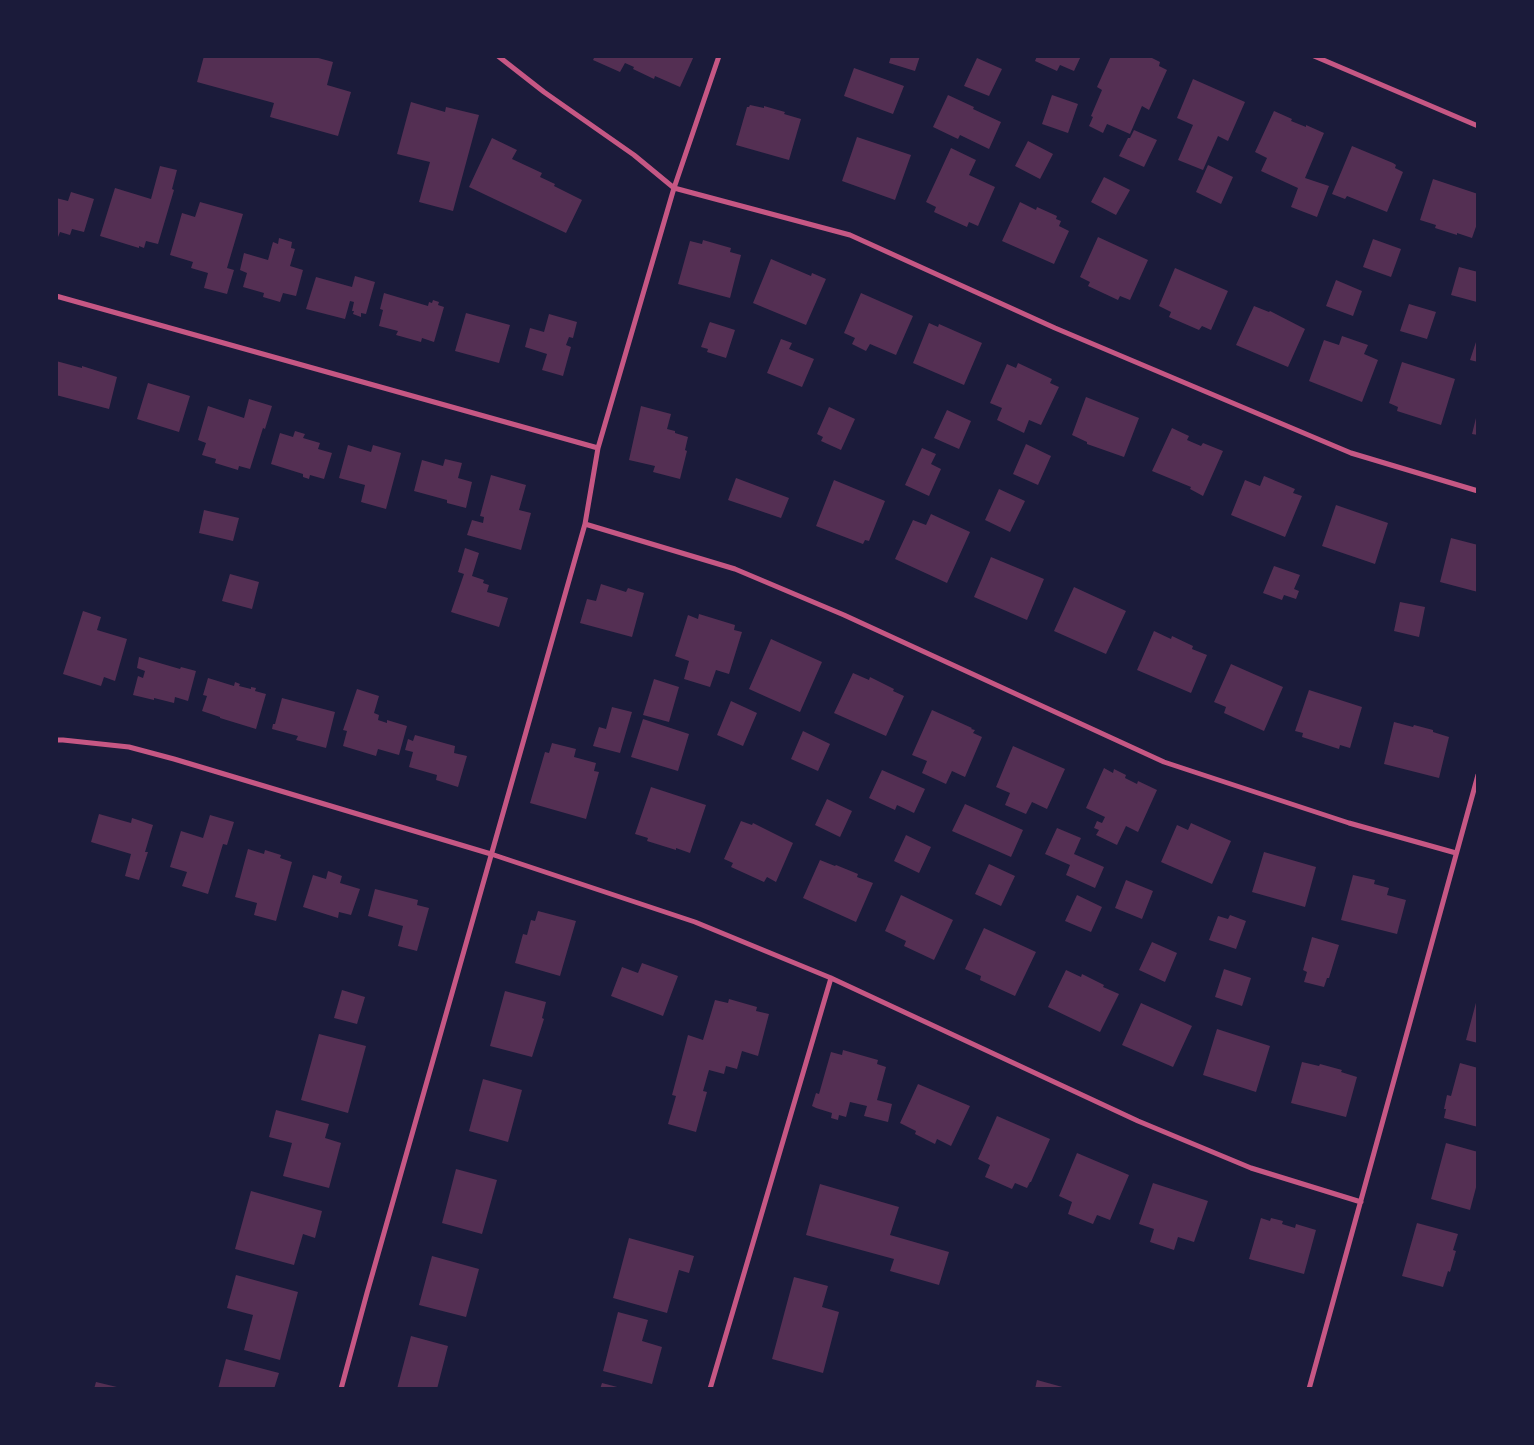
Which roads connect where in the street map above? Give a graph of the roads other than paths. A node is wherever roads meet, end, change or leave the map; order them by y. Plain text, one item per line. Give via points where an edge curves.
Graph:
1 (498, 56) edge
2 (719, 56) edge
3 (1314, 56) edge
4 (1478, 126) edge
5 (674, 188) junction
6 (56, 296) edge
7 (598, 448) junction
8 (1478, 491) edge
9 (585, 524) junction
10 (56, 740) edge
11 (1478, 775) edge
12 (1456, 853) junction
13 (491, 854) junction
14 (830, 978) junction
15 (1361, 1202) junction
16 (341, 1389) edge
17 (710, 1389) edge
18 (1309, 1389) edge

1 - 5 street
2 - 5 street
3 - 4 street
5 - 7 street
5 - 8 street via 850,235 1064,332 1351,453
6 - 7 street
7 - 9 street
9 - 12 street via 735,568 1164,762 1349,823
9 - 13 street
10 - 13 street via 129,747 174,758
11 - 12 street
12 - 15 street
13 - 14 street via 695,922
13 - 16 street
14 - 15 street via 1138,1121 1251,1168
14 - 17 street
15 - 18 street

